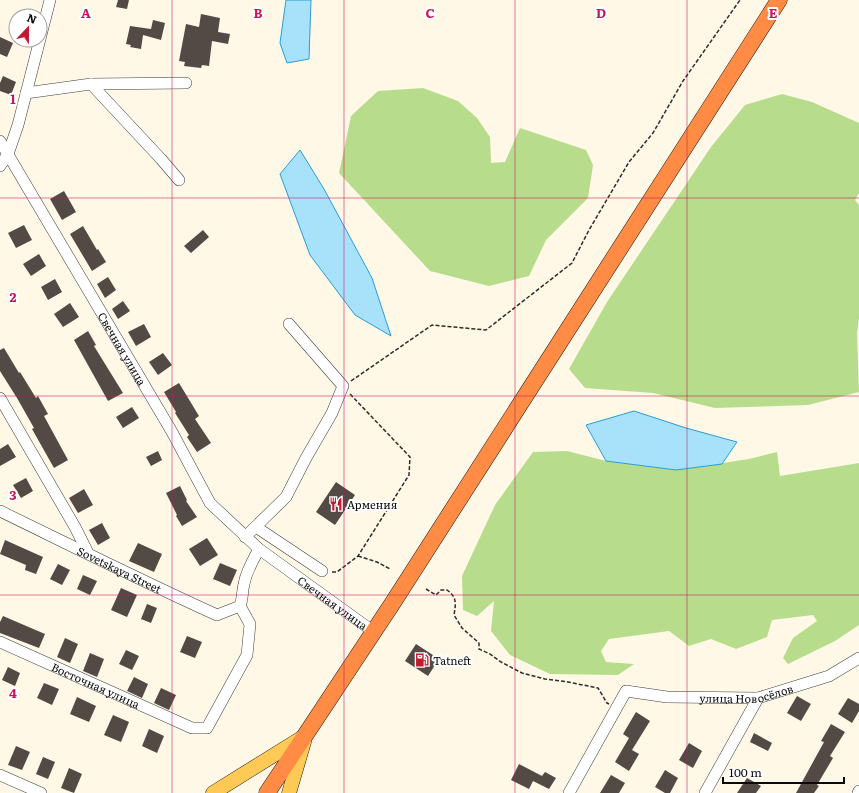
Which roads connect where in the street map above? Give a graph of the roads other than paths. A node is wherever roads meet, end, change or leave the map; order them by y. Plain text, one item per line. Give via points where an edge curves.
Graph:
1 (50, 0) edge
2 (779, 0) edge
3 (186, 83) dead end
4 (91, 84) junction
5 (26, 93) junction
6 (0, 141) edge
7 (8, 154) junction
8 (0, 166) edge
9 (179, 180) dead end
10 (290, 324) dead end
11 (0, 398) edge
12 (0, 512) edge
13 (256, 526) junction
14 (75, 527) junction
15 (246, 537) junction
16 (59, 539) junction
17 (259, 549) junction
18 (88, 553) junction
19 (322, 571) road end
20 (240, 606) junction
21 (374, 632) junction
22 (0, 642) edge
23 (859, 658) edge
24 (758, 698) junction
25 (307, 734) junction
26 (0, 775) edge
27 (269, 791) edge
28 (41, 793) edge
29 (213, 793) edge
30 (289, 793) edge
31 (569, 793) edge
32 (705, 793) edge

1 - 5 street
2 - 21 highway
3 - 4 street
4 - 5 street
4 - 9 street
5 - 7 street
6 - 7 street, Свечная улица
7 - 8 street
7 - 15 street, Свечная улица via 172,432 210,503
10 - 13 street via 343,386 332,413 286,497
11 - 14 street
12 - 16 street, Sovetskaya Street
13 - 15 street
13 - 19 street
14 - 16 street
14 - 18 street
15 - 17 street, Свечная улица
16 - 18 street, Sovetskaya Street
17 - 20 street via 250,565
17 - 21 street, Свечная улица
18 - 20 street, Sovetskaya Street via 217,615
20 - 22 street, Восточная улица via 250,624 247,655 207,728 192,728
21 - 25 highway
23 - 24 street, улица Новосёлов via 829,676
24 - 31 street, улица Новосёлов via 667,697 626,691
24 - 32 street
25 - 27 highway
25 - 29 main road
25 - 30 main road
26 - 28 street

